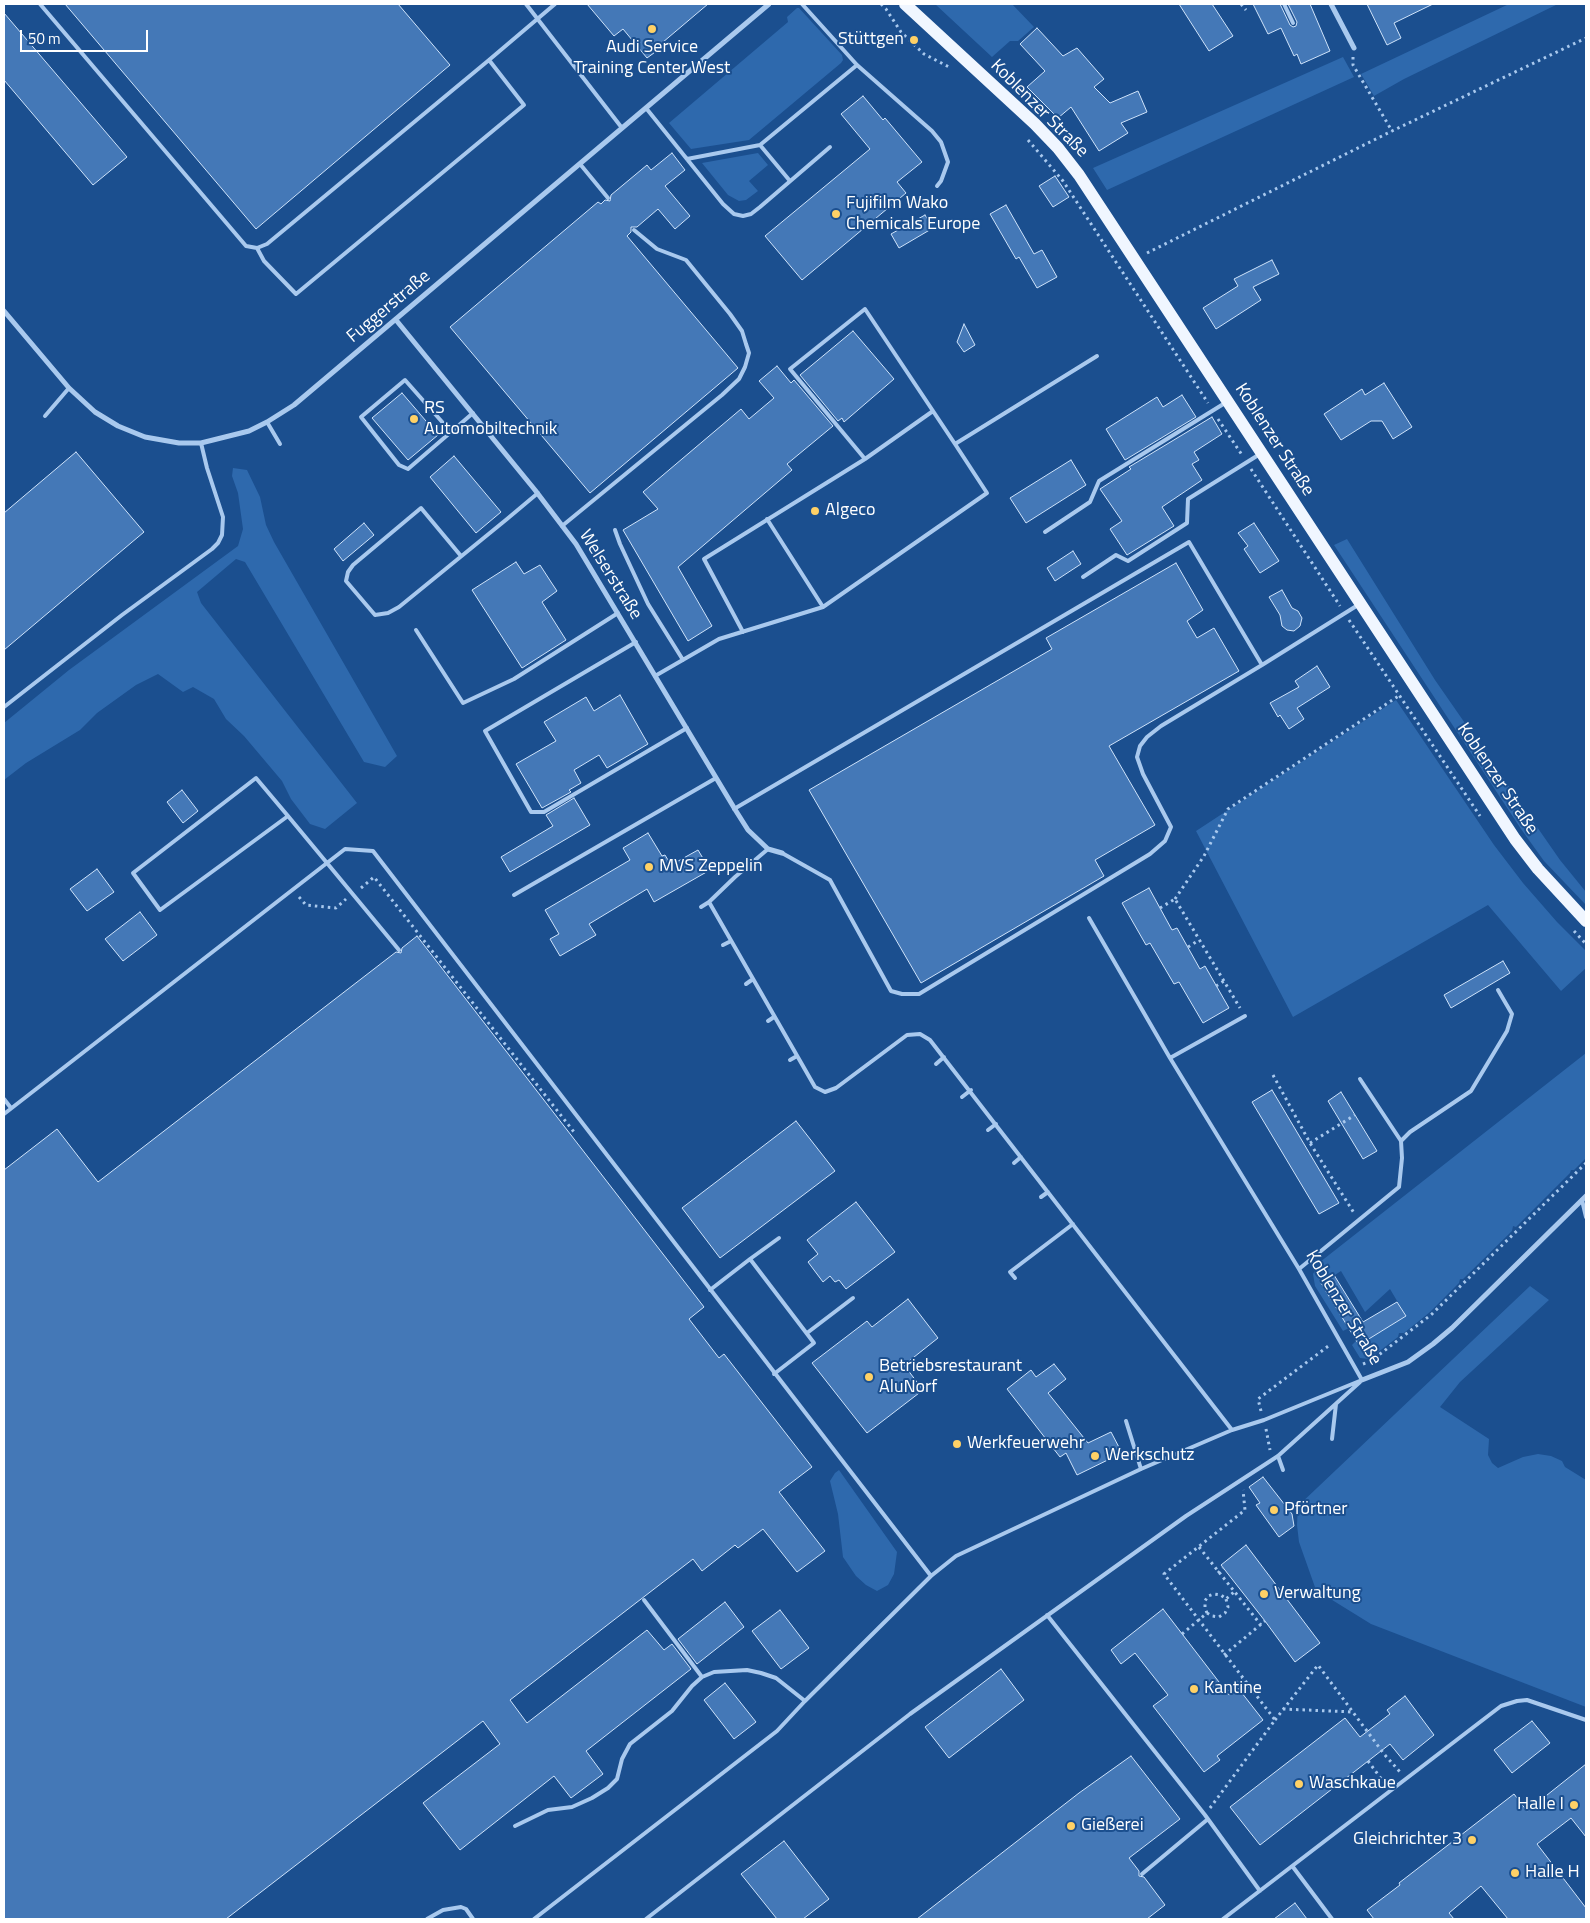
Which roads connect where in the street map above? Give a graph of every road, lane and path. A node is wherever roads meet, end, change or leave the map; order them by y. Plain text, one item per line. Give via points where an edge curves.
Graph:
1 (40, 4) edge
2 (526, 4) edge
3 (555, 4) edge
4 (769, 4) edge
5 (802, 4) edge
6 (904, 4) edge
7 (1242, 4) edge
8 (1284, 4) edge
9 (1331, 4) edge
10 (1246, 10) dead end
11 (538, 19) junction
12 (1293, 23) dead end
13 (1586, 38) edge
14 (1354, 48) joint
15 (489, 60) junction
16 (857, 65) junction
17 (646, 108) junction
18 (622, 128) junction
19 (1392, 131) junction
20 (760, 145) junction
21 (830, 147) dead end
22 (687, 159) junction
23 (580, 164) junction
24 (790, 181) junction
25 (937, 186) dead end
26 (608, 198) dead end
27 (634, 230) dead end
28 (257, 248) junction
29 (1134, 259) junction
30 (4, 312) edge
31 (396, 320) junction
32 (1097, 356) dead end
33 (69, 388) junction
34 (1228, 401) junction
35 (933, 411) junction
36 (473, 413) junction
37 (46, 416) dead end
38 (267, 422) junction
39 (451, 432) junction
40 (201, 443) junction
41 (280, 444) dead end
42 (955, 444) junction
43 (1262, 453) junction
44 (865, 459) junction
45 (538, 493) junction
46 (767, 520) junction
47 (562, 526) junction
48 (616, 530) dead end
49 (1045, 532) dead end
50 (461, 556) junction
51 (1083, 577) dead end
52 (1360, 603) junction
53 (823, 607) junction
54 (618, 613) junction
55 (416, 630) dead end
56 (743, 632) junction
57 (636, 642) junction
58 (683, 660) junction
59 (1262, 665) junction
60 (655, 676) junction
61 (1414, 686) junction
62 (4, 706) edge
63 (687, 728) junction
64 (716, 778) junction
65 (734, 808) junction
66 (288, 816) junction
67 (768, 848) junction
68 (782, 853) joint
69 (327, 864) junction
70 (293, 890) junction
71 (352, 894) junction
72 (514, 895) dead end
73 (1175, 899) junction
74 (709, 902) junction
75 (701, 907) dead end
76 (1160, 908) dead end
77 (1089, 918) dead end
78 (1586, 921) edge
79 (730, 940) junction
80 (1200, 940) junction
81 (723, 945) dead end
82 (1188, 947) dead end
83 (399, 950) dead end
84 (753, 979) junction
85 (1224, 981) junction
86 (746, 984) dead end
87 (1216, 986) dead end
88 (1498, 990) dead end
89 (1245, 1016) joint
90 (774, 1017) junction
91 (768, 1021) dead end
92 (797, 1056) junction
93 (944, 1057) junction
94 (1170, 1058) junction
95 (790, 1060) dead end
96 (936, 1064) dead end
97 (1273, 1075) dead end
98 (1360, 1079) dead end
99 (971, 1090) junction
100 (962, 1096) dead end
101 (4, 1099) edge
102 (11, 1108) junction
103 (4, 1114) edge
104 (1354, 1115) dead end
105 (996, 1124) junction
106 (988, 1130) dead end
107 (589, 1133) junction
108 (1401, 1141) junction
109 (1310, 1143) junction
110 (1021, 1157) junction
111 (1014, 1163) dead end
112 (1586, 1163) edge
113 (1048, 1192) junction
114 (1041, 1197) dead end
115 (1584, 1198) edge
116 (1586, 1218) edge
117 (1359, 1220) junction
118 (1073, 1224) junction
119 (779, 1238) dead end
120 (750, 1260) junction
121 (1299, 1269) junction
122 (1015, 1278) dead end
123 (710, 1290) junction
124 (853, 1298) dead end
125 (807, 1333) junction
126 (1339, 1338) junction
127 (1354, 1367) junction
128 (774, 1374) junction
129 (1362, 1380) junction
130 (1336, 1404) junction
131 (1264, 1420) junction
132 (1126, 1421) dead end
133 (1232, 1430) junction
134 (1332, 1438) dead end
135 (1278, 1456) junction
136 (1273, 1460) junction
137 (1141, 1469) junction
138 (1283, 1470) dead end
139 (1249, 1484) dead end
140 (1199, 1547) junction
141 (1223, 1568) dead end
142 (1218, 1573) junction
143 (931, 1576) junction
144 (1234, 1592) junction
145 (1226, 1599) junction
146 (644, 1600) dead end
147 (1207, 1613) junction
148 (1046, 1615) junction
149 (1198, 1621) junction
150 (1265, 1621) dead end
151 (1261, 1624) junction
152 (1182, 1634) dead end
153 (1224, 1655) junction
154 (702, 1677) junction
155 (1242, 1679) junction
156 (1226, 1691) dead end
157 (805, 1701) junction
158 (1283, 1709) junction
159 (1354, 1712) junction
160 (1275, 1720) junction
161 (1586, 1720) edge
162 (1368, 1761) dead end
163 (1406, 1780) junction
164 (1391, 1792) junction
165 (1205, 1815) junction
166 (1208, 1819) junction
167 (515, 1826) dead end
168 (1293, 1866) junction
169 (1142, 1874) dead end
170 (1260, 1891) junction
171 (427, 1919) edge
172 (473, 1919) edge
173 (534, 1919) edge
174 (646, 1919) edge
175 (1223, 1919) edge
176 (1332, 1919) edge

1 - 28 lane via 246,246
2 - 11 lane
3 - 11 lane
4 - 17 street, Fuggerstraße
5 - 16 lane
6 - 29 main road, Koblenzer Straße via 1058,148
7 - 10 path
8 - 12 lane
9 - 14 street
11 - 15 lane
11 - 18 lane
13 - 19 path
14 - 19 path via 1353,66
15 - 28 lane via 267,244
15 - 28 lane via 524,104 296,294 264,261
16 - 20 lane
16 - 25 lane via 941,142 948,162
17 - 18 street, Fuggerstraße
17 - 22 lane
18 - 23 street, Fuggerstraße
19 - 29 path
20 - 22 lane
20 - 24 lane
21 - 24 lane
22 - 24 lane via 723,204 734,214 743,216
23 - 26 lane
23 - 31 street, Fuggerstraße
27 - 47 lane via 657,250 686,260 742,331 747,360 739,379 722,395
29 - 34 main road, Koblenzer Straße
30 - 33 street, Fuggerstraße
31 - 36 street, Welserstraße
31 - 38 street, Fuggerstraße via 294,405
32 - 42 lane
33 - 37 lane
33 - 40 street, Fuggerstraße via 95,412 124,429 161,440
34 - 43 main road, Koblenzer Straße
34 - 49 lane via 1099,482 1090,502
35 - 42 lane
35 - 44 lane
35 - 44 lane via 865,309 790,369
36 - 39 lane
36 - 45 street, Welserstraße
38 - 40 street, Fuggerstraße via 241,433
38 - 41 lane
39 - 39 lane via 408,469 399,465 361,417 405,380
40 - 62 lane via 223,517 222,535 218,542
42 - 53 lane via 987,493
43 - 51 lane via 1188,499 1187,523 1128,561 1116,556
43 - 52 main road, Koblenzer Straße
44 - 46 lane
45 - 47 street, Welserstraße
45 - 50 lane
46 - 53 lane
46 - 56 lane via 704,559
47 - 54 street, Welserstraße
48 - 58 lane via 648,604
50 - 50 lane via 388,613 375,615 346,581 353,564 421,508
52 - 59 lane
52 - 61 main road, Koblenzer Straße
53 - 56 lane
54 - 55 lane via 514,679 463,703
54 - 57 street, Welserstraße
56 - 58 lane via 720,639
57 - 60 street, Welserstraße
57 - 63 lane via 484,731 526,804 531,812 544,812
58 - 60 lane
59 - 65 lane via 1189,542
59 - 68 lane via 1161,726 1140,746 1137,757 1143,774 1171,827 1165,841 1150,854 919,994 891,991 830,880
60 - 63 street, Welserstraße
61 - 73 path via 1228,809 1204,856
61 - 78 main road, Koblenzer Straße via 1515,840
63 - 64 street, Welserstraße
64 - 65 street, Welserstraße
64 - 72 lane
65 - 67 street, Welserstraße via 748,830
66 - 66 lane via 160,910 133,873 256,778
66 - 69 lane
67 - 68 street, Welserstraße
67 - 74 lane
69 - 70 lane
69 - 71 lane
69 - 107 lane via 345,849 373,851
70 - 71 path via 306,905 336,908
70 - 102 lane
71 - 83 lane
71 - 107 path via 374,877 580,1140
73 - 76 path
73 - 80 path
74 - 75 lane
74 - 79 lane
77 - 94 lane, Koblenzer Straße
79 - 81 lane
79 - 84 lane
80 - 82 path
80 - 85 path
84 - 86 lane
84 - 90 lane
85 - 87 path
85 - 89 path
88 - 108 lane via 1512,1014 1507,1031 1471,1090
89 - 94 lane
90 - 91 lane
90 - 92 lane
92 - 93 lane via 814,1087 825,1092 836,1088 906,1035 920,1034 930,1040
92 - 95 lane
93 - 96 lane
93 - 99 lane
94 - 121 lane, Koblenzer Straße
97 - 109 path
98 - 108 lane
99 - 100 lane
99 - 105 lane
101 - 102 lane
102 - 103 lane
104 - 109 path
105 - 106 lane
105 - 110 lane
107 - 123 lane
108 - 117 lane via 1399,1188
109 - 117 path
110 - 111 lane
110 - 113 lane
112 - 127 path via 1432,1314 1371,1361
113 - 114 lane
113 - 118 lane
115 - 116 lane
115 - 129 street, Koblenzer Straße via 1434,1344 1408,1362
117 - 121 lane
118 - 122 lane via 1010,1272
118 - 133 lane
119 - 120 lane
120 - 123 lane
120 - 125 lane
121 - 126 lane, Koblenzer Straße
123 - 128 lane
124 - 125 lane
125 - 128 lane via 814,1343
126 - 127 lane, Koblenzer Straße
126 - 131 path via 1258,1398
127 - 129 lane, Koblenzer Straße
128 - 143 lane
129 - 130 lane
129 - 131 lane
130 - 134 lane
130 - 135 lane
131 - 133 lane
131 - 136 path
132 - 137 lane
133 - 137 lane
135 - 136 lane
135 - 138 lane
136 - 148 lane via 1186,1516
137 - 143 lane via 956,1556
139 - 140 path via 1242,1488 1245,1510
140 - 142 path
140 - 149 path via 1164,1574
141 - 142 path
142 - 144 path
143 - 157 lane
144 - 145 path
144 - 151 path
145 - 147 path via 1228,1607 1225,1613 1219,1617
145 - 147 path via 1221,1594 1208,1596 1204,1608
146 - 154 lane
147 - 149 path
148 - 165 lane
148 - 174 lane via 910,1714
149 - 152 path
149 - 153 path
150 - 151 path
151 - 153 path
153 - 155 path
154 - 157 lane via 714,1672 762,1672 776,1678
154 - 167 lane via 672,1711 630,1744 617,1779 608,1788 572,1807 548,1810
155 - 156 path
155 - 160 path
157 - 173 lane via 777,1731
158 - 159 path
158 - 159 path via 1318,1665
158 - 160 path
159 - 163 path
160 - 165 path
161 - 163 lane via 1527,1700 1501,1706
162 - 164 path
163 - 164 lane
164 - 168 lane
165 - 166 lane
166 - 169 lane
166 - 170 lane
168 - 170 lane
168 - 176 lane
170 - 175 lane
171 - 172 lane via 443,1910 461,1907

